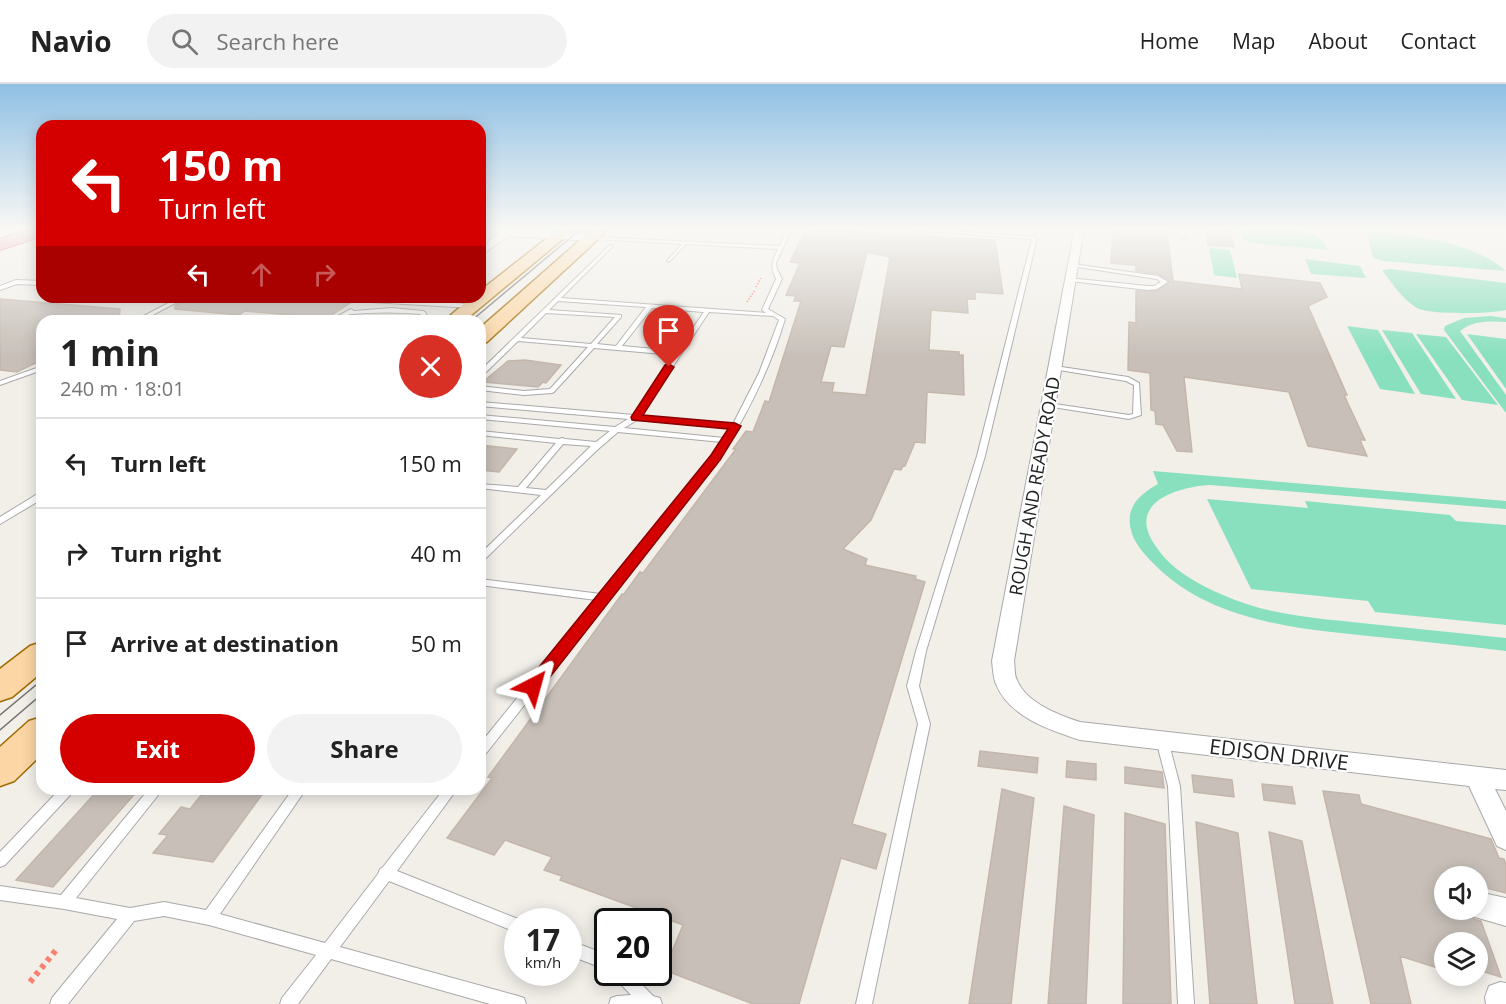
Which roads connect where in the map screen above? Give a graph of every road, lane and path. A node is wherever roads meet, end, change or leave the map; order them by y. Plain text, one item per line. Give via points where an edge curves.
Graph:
1 (516, 271) edge
2 (555, 271) edge
3 (584, 271) edge
4 (776, 271) edge
5 (1027, 271) edge
6 (1072, 272) junction
7 (761, 278) dead end
8 (36, 283) edge
9 (0, 288) edge
10 (486, 295) edge
11 (556, 299) junction
12 (747, 302) dead end
13 (172, 303) edge
14 (365, 303) edge
15 (421, 303) edge
16 (476, 303) edge
17 (472, 306) junction
18 (650, 306) junction
19 (545, 311) junction
20 (706, 311) junction
21 (348, 313) junction
22 (149, 315) edge
23 (344, 315) edge
24 (424, 315) edge
25 (461, 315) edge
26 (777, 315) junction
27 (486, 333) edge
28 (516, 339) junction
29 (593, 345) junction
30 (618, 348) junction
31 (678, 353) junction
32 (1055, 368) junction
33 (486, 369) edge
34 (36, 370) edge
35 (0, 383) edge
36 (486, 389) edge
37 (486, 404) edge
38 (1048, 405) junction
39 (636, 417) junction
40 (486, 418) edge
41 (735, 426) junction
42 (616, 429) junction
43 (486, 434) edge
44 (562, 440) junction
45 (727, 440) junction
46 (599, 445) junction
47 (486, 487) edge
48 (520, 490) junction
49 (548, 493) junction
50 (36, 499) edge
51 (0, 521) edge
52 (486, 553) edge
53 (486, 583) edge
54 (604, 598) junction
55 (36, 659) edge
56 (0, 688) edge
57 (1053, 722) joint
58 (36, 737) edge
59 (1162, 740) junction
60 (486, 746) edge
61 (0, 770) edge
62 (1477, 777) junction
63 (1506, 780) edge
64 (62, 795) edge
65 (152, 795) edge
66 (296, 795) edge
67 (446, 795) edge
68 (1506, 838) edge
69 (0, 861) edge
70 (386, 873) junction
71 (0, 893) edge
72 (64, 902) junction
73 (1488, 908) edge
74 (1506, 912) edge
75 (130, 915) junction
76 (209, 918) junction
77 (504, 921) edge
78 (56, 950) dead end
79 (327, 950) junction
80 (30, 982) dead end
81 (633, 986) edge
82 (1506, 999) edge
83 (651, 1003) edge
84 (58, 1004) edge
85 (288, 1004) edge
86 (518, 1004) edge
87 (617, 1004) edge
88 (864, 1004) edge
89 (1186, 1004) edge
90 (1502, 1004) edge

1 - 10 main road
2 - 27 main road
3 - 11 lane
4 - 26 lane via 779,279 765,310
5 - 88 lane via 981,456 913,687 924,724
6 - 6 lane via 1148,288 1165,282 1158,278
6 - 32 street, ROUGH AND READY ROAD
7 - 12 path
8 - 9 lane via 16,282
11 - 18 lane
11 - 19 lane
13 - 22 lane
14 - 21 lane
15 - 17 lane
16 - 17 main road
17 - 25 main road
18 - 20 lane
18 - 30 lane
19 - 28 lane
19 - 29 lane via 619,316
20 - 26 lane
20 - 31 lane
21 - 23 lane
21 - 24 lane via 392,310
26 - 41 lane via 782,319 779,328
28 - 29 lane
28 - 33 lane
29 - 30 lane
29 - 36 lane via 552,391
30 - 31 lane
31 - 39 lane
32 - 38 street, ROUGH AND READY ROAD
32 - 38 lane via 1128,379 1137,384 1137,415
34 - 35 lane
37 - 39 lane
38 - 57 street, ROUGH AND READY ROAD via 1003,662 1006,683 1027,708
39 - 41 lane
39 - 42 lane
40 - 42 lane
41 - 45 lane
42 - 45 lane
42 - 46 lane
43 - 44 lane
44 - 46 lane
44 - 48 lane
45 - 54 lane
46 - 49 lane
47 - 48 lane
48 - 49 lane
49 - 52 lane
50 - 51 lane
53 - 54 lane
54 - 60 lane
55 - 56 main road
57 - 59 street, EDISON DRIVE via 1080,731
58 - 61 main road
59 - 62 street, EDISON DRIVE
59 - 89 lane via 1174,786
62 - 63 street, EDISON DRIVE
62 - 68 street
64 - 69 lane
65 - 72 lane
66 - 76 lane
67 - 70 lane
70 - 77 lane
70 - 79 lane
71 - 72 lane
72 - 75 lane
73 - 74 street
75 - 76 lane via 164,909
75 - 84 lane
76 - 79 lane
78 - 80 path
79 - 85 lane
79 - 86 lane
81 - 83 lane
82 - 90 street via 1500,997
83 - 87 lane

